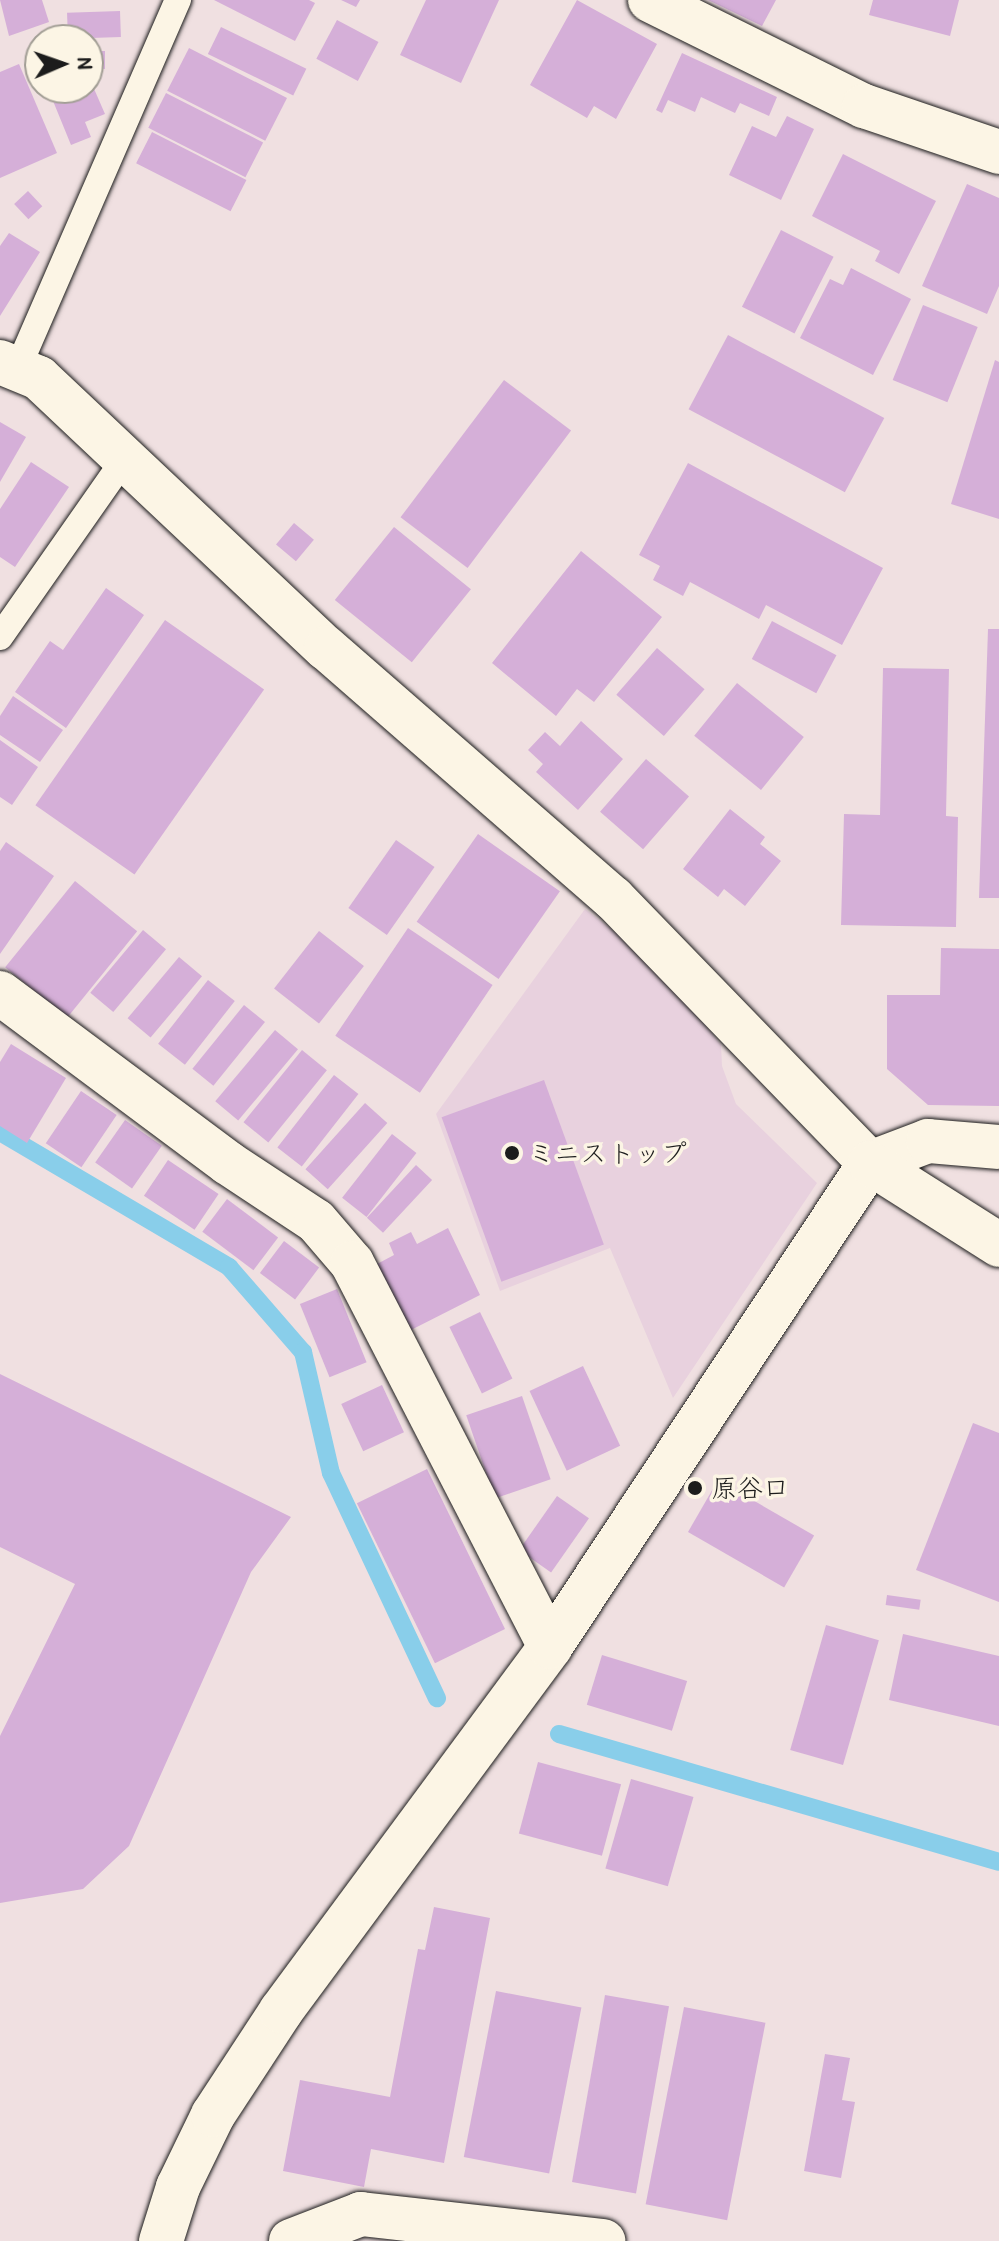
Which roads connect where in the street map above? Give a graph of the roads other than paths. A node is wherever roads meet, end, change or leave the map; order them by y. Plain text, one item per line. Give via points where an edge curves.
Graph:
1 (178, 0) edge
2 (650, 0) edge
3 (999, 152) edge
4 (8, 366) edge
5 (124, 460) junction
6 (0, 637) edge
7 (0, 993) edge
8 (999, 1147) edge
9 (870, 1163) junction
10 (999, 1245) edge
11 (550, 1647) junction
12 (161, 2241) edge
13 (291, 2241) edge
14 (603, 2241) edge

1 - 4 lane
2 - 3 street via 864,106
4 - 5 street via 39,378
5 - 6 lane
5 - 9 street via 326,648 613,898
7 - 11 street via 325,1231 352,1263
8 - 9 street via 928,1141
9 - 10 street
9 - 11 street
11 - 12 street via 281,2011 213,2115 178,2187
13 - 14 street via 361,2214

